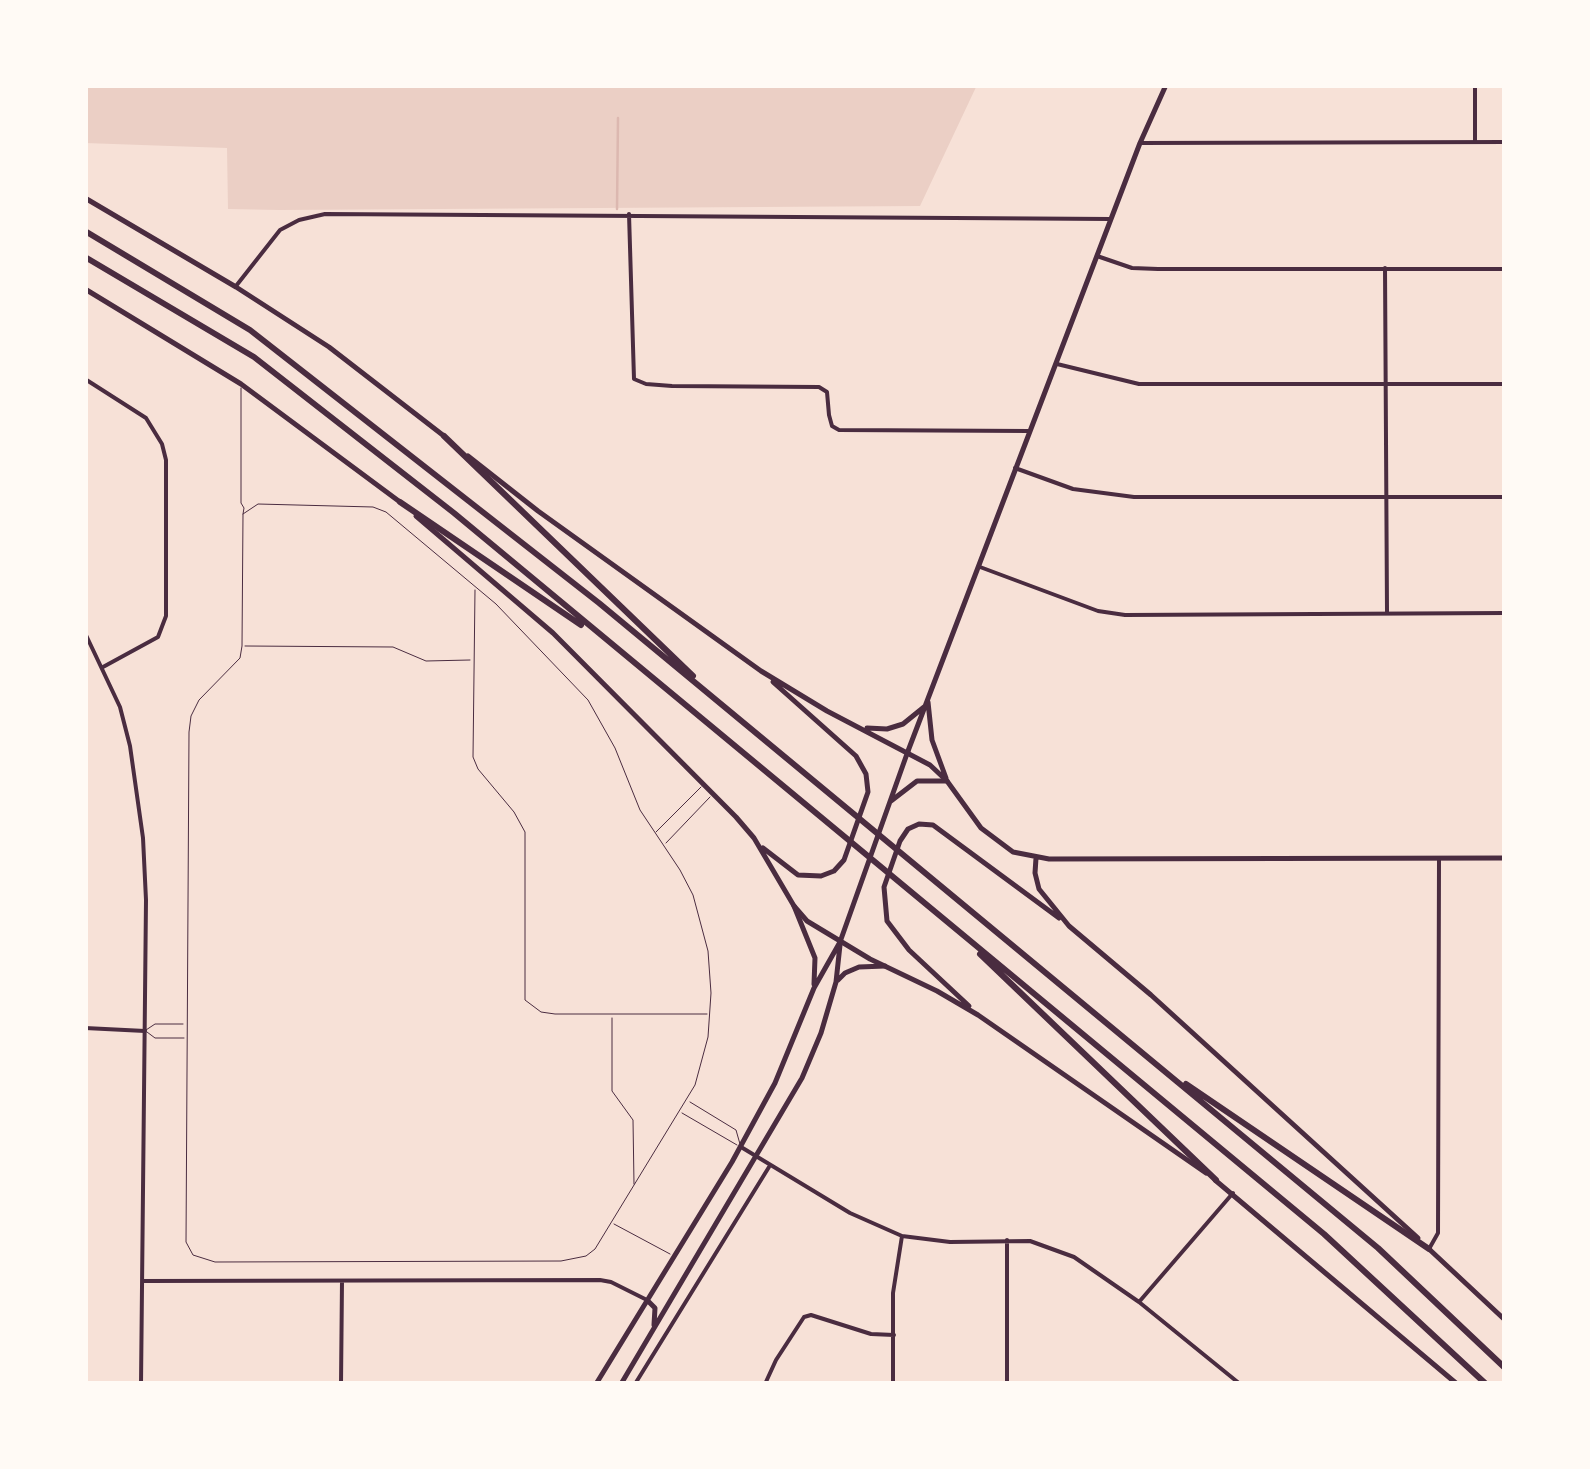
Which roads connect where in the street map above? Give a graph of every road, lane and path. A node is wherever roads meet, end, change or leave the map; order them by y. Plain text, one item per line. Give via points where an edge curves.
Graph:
1 (1166, 85) edge
2 (1475, 85) edge
3 (1140, 142) junction
4 (1475, 142) junction
5 (1505, 142) edge
6 (85, 198) edge
7 (629, 214) junction
8 (1111, 219) junction
9 (85, 230) edge
10 (1096, 256) junction
11 (85, 258) edge
12 (1385, 268) junction
13 (1505, 269) edge
14 (236, 286) junction
15 (85, 290) edge
16 (1056, 364) junction
17 (85, 378) edge
18 (241, 384) junction
19 (1505, 384) edge
20 (1386, 385) junction
21 (1029, 431) junction
22 (444, 436) junction
23 (1015, 468) junction
24 (1387, 497) junction
25 (1505, 498) edge
26 (400, 502) junction
27 (243, 514) junction
28 (980, 567) junction
29 (476, 587) junction
30 (1388, 612) junction
31 (1505, 613) edge
32 (85, 633) edge
33 (242, 646) junction
34 (613, 647) junction
35 (474, 660) junction
36 (103, 668) junction
37 (761, 671) junction
38 (927, 703) junction
39 (733, 714) junction
40 (858, 727) junction
41 (908, 751) junction
42 (947, 781) junction
43 (703, 785) junction
44 (713, 795) junction
45 (890, 804) junction
46 (655, 833) junction
47 (754, 838) junction
48 (664, 845) junction
49 (1036, 858) junction
50 (1439, 858) junction
51 (1505, 858) edge
52 (794, 906) junction
53 (947, 922) junction
54 (1069, 926) junction
55 (840, 942) junction
56 (885, 966) junction
57 (836, 982) junction
58 (814, 988) junction
59 (612, 1014) junction
60 (710, 1014) junction
61 (978, 1015) junction
62 (186, 1024) junction
63 (85, 1028) edge
64 (144, 1030) junction
65 (186, 1038) junction
66 (1158, 1066) junction
67 (687, 1100) junction
68 (680, 1112) junction
69 (740, 1147) junction
70 (758, 1158) junction
71 (770, 1165) junction
72 (1216, 1180) junction
73 (634, 1186) junction
74 (1232, 1193) junction
75 (611, 1222) junction
76 (902, 1236) junction
77 (1007, 1240) junction
78 (1429, 1249) junction
79 (675, 1256) junction
80 (342, 1281) junction
81 (144, 1282) junction
82 (648, 1301) junction
83 (1139, 1302) junction
84 (1505, 1320) edge
85 (653, 1331) junction
86 (894, 1335) junction
87 (1505, 1368) edge
88 (142, 1384) edge
89 (341, 1384) edge
90 (596, 1384) edge
91 (621, 1384) edge
92 (635, 1384) edge
93 (765, 1384) edge
94 (893, 1384) edge
95 (1007, 1384) edge
96 (1240, 1384) edge
97 (1458, 1384) edge
98 (1486, 1384) edge

1 - 3 main road
2 - 4 street
3 - 4 street
3 - 8 main road
4 - 5 street
6 - 14 main road
7 - 8 street
7 - 14 street via 325,214 280,230
7 - 21 street via 634,379 672,386 819,387 827,392 838,430
8 - 10 main road
9 - 39 highway via 250,330
10 - 12 street via 1132,268
10 - 16 main road
11 - 34 highway via 254,357
12 - 13 street
12 - 20 street
14 - 22 main road
15 - 18 main road
16 - 20 street via 1139,384
16 - 21 main road
17 - 36 street via 146,418 166,460 166,616 158,637
18 - 26 main road
18 - 27 lane
19 - 20 street
20 - 24 street
21 - 23 main road
22 - 37 main road
22 - 39 highway
23 - 24 street via 1100,495
23 - 28 main road
24 - 25 street
24 - 30 street
26 - 34 highway
26 - 43 main road via 553,633
27 - 29 lane via 262,504 373,507
27 - 33 lane
28 - 30 street via 1098,611 1125,614
28 - 38 main road
29 - 35 lane
29 - 46 lane via 588,699
30 - 31 street
32 - 36 street
33 - 35 lane via 393,647 426,660
33 - 62 lane via 240,658 191,716
34 - 53 highway
35 - 59 lane via 474,763 525,832 525,1000 541,1012
36 - 64 street via 130,746 142,823
37 - 40 main road
37 - 47 main road via 856,756 868,792 844,860 822,876 798,875
38 - 40 main road via 902,724
38 - 41 main road
38 - 42 main road
39 - 66 highway
40 - 41 main road
41 - 42 main road
41 - 45 main road
42 - 45 main road via 916,780
42 - 49 main road via 988,836
43 - 44 main road
43 - 46 lane
44 - 47 main road
44 - 48 lane
45 - 55 main road
46 - 48 lane
47 - 52 main road
48 - 60 lane via 699,913
49 - 50 main road
49 - 54 main road via 1039,889
50 - 51 main road
50 - 78 street via 1438,1233
52 - 55 main road
52 - 58 main road via 815,958
53 - 72 highway
53 - 98 highway via 1324,1234
54 - 61 main road via 933,825 908,829 884,888 887,921
54 - 78 main road
55 - 56 main road
55 - 57 main road
55 - 58 main road
56 - 57 main road via 859,967
56 - 61 main road
57 - 70 main road via 802,1078
58 - 69 main road
59 - 60 lane
59 - 73 lane via 612,1092 634,1120
60 - 67 lane
61 - 72 main road
62 - 64 lane
62 - 65 lane
63 - 64 street
64 - 65 lane via 155,1038
64 - 81 street
65 - 75 lane via 186,1242 203,1260 575,1260 595,1249
66 - 78 highway
66 - 87 highway via 1378,1248
67 - 68 lane
67 - 69 lane via 736,1130
68 - 69 lane
68 - 73 lane
69 - 70 street
69 - 79 main road
70 - 71 street
70 - 85 main road
71 - 76 street
71 - 92 street
72 - 74 main road
73 - 75 lane
74 - 83 street
74 - 97 main road
75 - 79 lane
76 - 77 street
76 - 86 street
77 - 83 street via 1030,1241 1074,1258
77 - 95 street
78 - 84 main road
79 - 82 main road
80 - 81 street
80 - 82 street via 600,1280
80 - 89 street
81 - 88 street
82 - 85 main road via 656,1314
82 - 90 main road
83 - 96 street
85 - 91 main road
86 - 93 street via 804,1317
86 - 94 street

